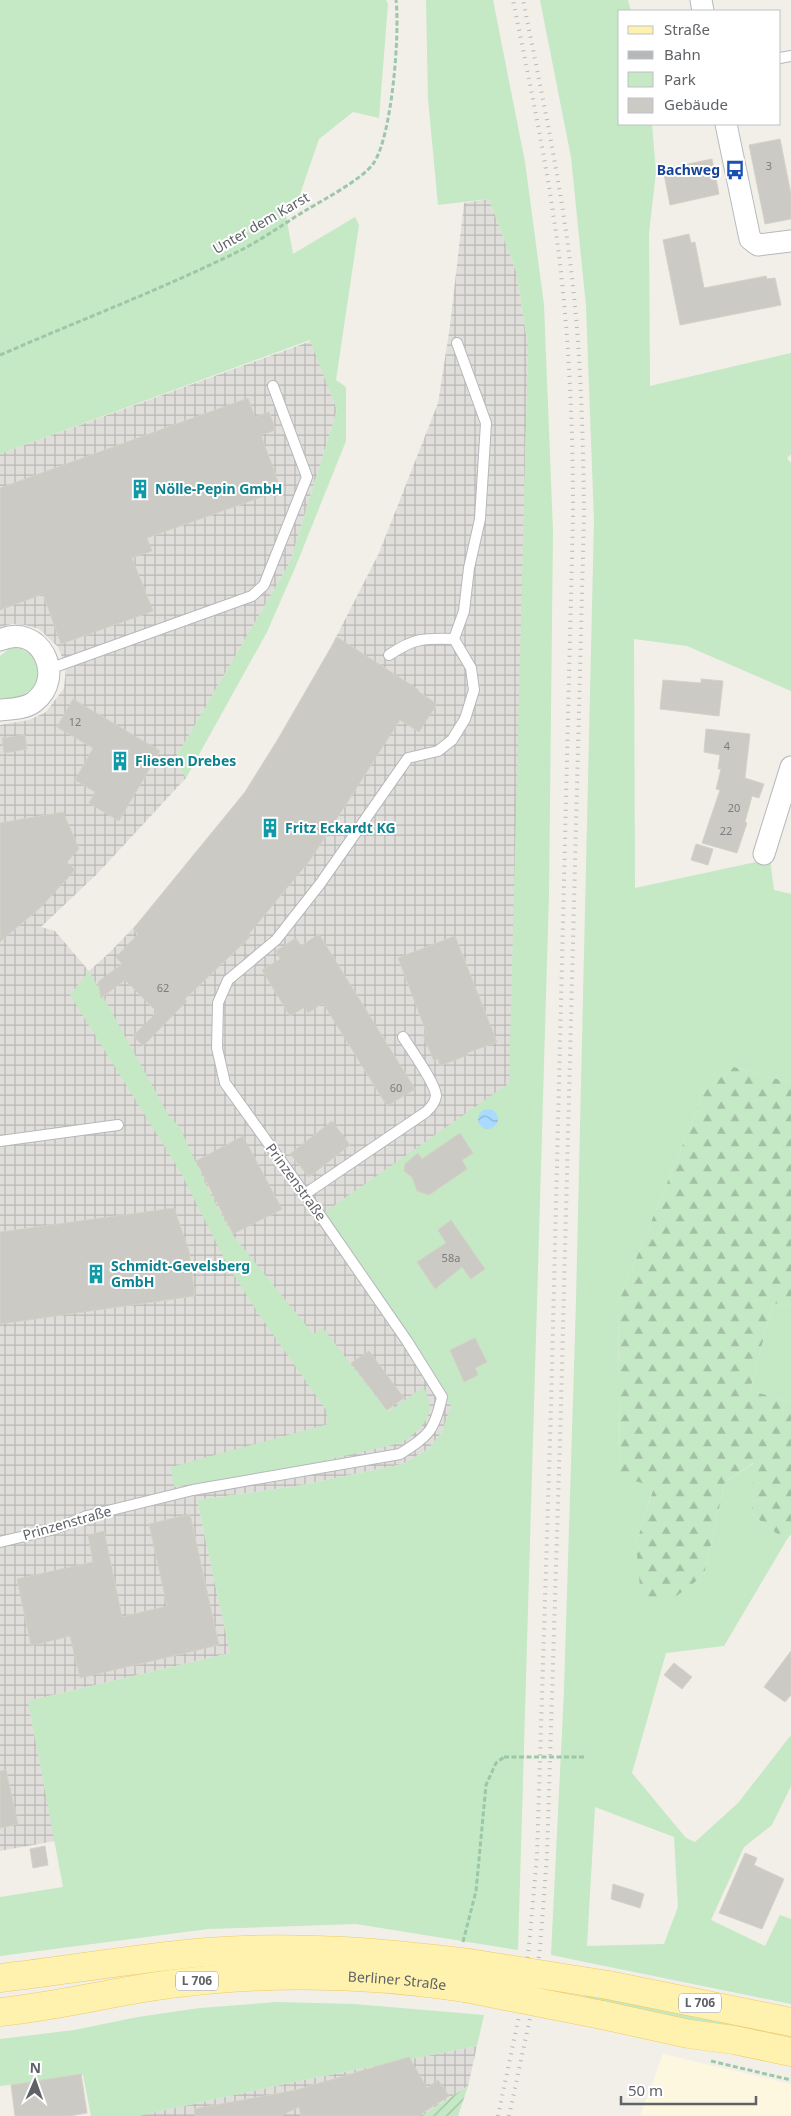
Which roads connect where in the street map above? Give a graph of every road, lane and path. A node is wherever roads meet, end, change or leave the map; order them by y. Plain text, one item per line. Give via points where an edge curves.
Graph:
1 (396, 0) edge
2 (726, 125) edge
3 (783, 242) edge
4 (457, 343) dead end
5 (0, 355) edge
6 (273, 386) dead end
7 (454, 639) junction
8 (0, 640) edge
9 (389, 655) dead end
10 (49, 669) junction
11 (0, 710) edge
12 (791, 767) edge
13 (764, 854) dead end
14 (403, 1037) dead end
15 (118, 1124) dead end
16 (0, 1141) edge
17 (305, 1194) junction
18 (0, 1542) edge
19 (586, 1757) dead end
20 (464, 1971) junction
21 (0, 1978) edge
22 (0, 2012) edge
23 (791, 2022) edge
24 (791, 2052) edge

1 - 5 path, Unter dem Karst via 392,96 381,146 367,170 235,254
2 - 3 street via 750,239 758,246
4 - 7 lane via 486,422 480,519 464,611
6 - 10 lane via 307,477 264,586 252,596
7 - 9 lane via 428,638 407,642
7 - 17 lane, Prinzenstraße via 471,668 474,690 464,719 452,740 438,751 408,758 320,884 276,940 228,980 218,1003 216,1048 225,1083
8 - 10 street via 23,637 32,641 44,652
10 - 11 street via 48,684 34,702 21,708
12 - 13 street
14 - 17 lane via 433,1085 436,1095 433,1104 426,1112
15 - 16 lane
17 - 18 lane, Prinzenstraße via 442,1397 437,1416 426,1436 400,1454 193,1490
19 - 20 path, bridge via 504,1757 496,1764 486,1785 476,1892
20 - 21 main road, Berliner Straße / L 706 via 378,1952 267,1950 148,1958
20 - 22 main road, Berliner Straße / L 706 via 396,1979 252,1976 150,1988
20 - 23 main road, Berliner Straße / L 706, bridge via 608,1986
20 - 24 main road, Berliner Straße / L 706, bridge via 602,2015

